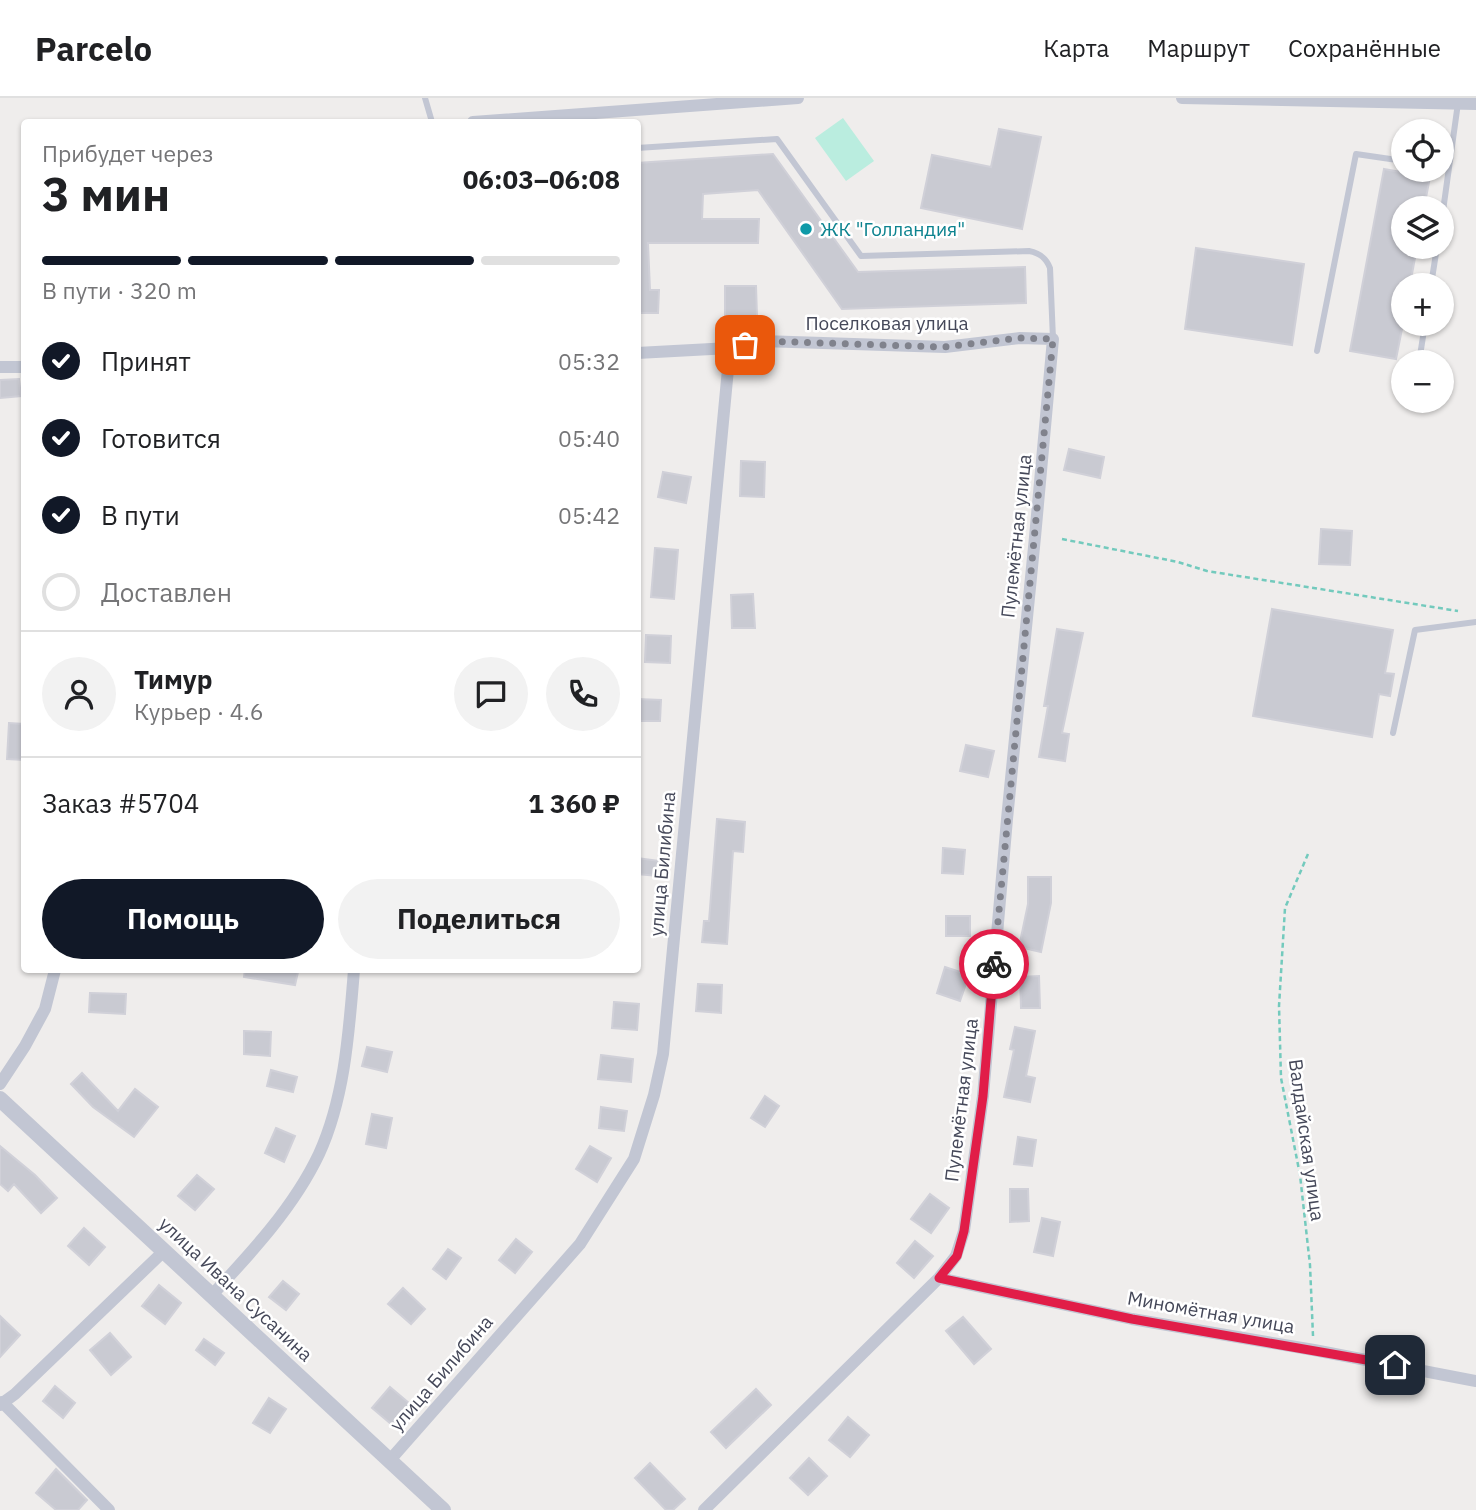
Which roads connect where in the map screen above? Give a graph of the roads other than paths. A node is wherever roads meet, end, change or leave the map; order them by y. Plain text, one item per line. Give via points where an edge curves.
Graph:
1 (425, 98) edge
2 (798, 98) edge
3 (1182, 98) edge
4 (1458, 103) junction
5 (1476, 104) edge
6 (431, 119) edge
7 (537, 119) edge
8 (1454, 135) edge
9 (641, 148) edge
10 (1391, 159) edge
11 (1053, 339) junction
12 (730, 348) junction
13 (1317, 351) dead end
14 (641, 352) edge
15 (0, 367) edge
16 (21, 367) edge
17 (1476, 622) edge
18 (1393, 733) dead end
19 (53, 973) edge
20 (354, 973) edge
21 (0, 1084) edge
22 (0, 1099) edge
23 (164, 1251) junction
24 (939, 1278) junction
25 (212, 1295) junction
26 (1476, 1381) edge
27 (1, 1403) edge
28 (390, 1460) junction
29 (109, 1510) edge
30 (443, 1510) edge
31 (704, 1510) edge

1 - 6 lane
2 - 7 street
3 - 4 street
4 - 5 street
4 - 8 lane
9 - 11 lane via 777,139 861,256 1036,253 1051,268
10 - 13 lane via 1356,155
11 - 12 street, Поселковая улица via 944,347 761,341
11 - 24 street, Пулемётная улица via 983,1096 964,1231 957,1256
12 - 14 street, Поселковая улица
12 - 28 street, улица Билибина via 665,1040 654,1095 634,1159 580,1244
15 - 16 street
17 - 18 lane via 1415,630
19 - 21 street via 45,1009
20 - 25 street via 342,1070 333,1115 318,1155 250,1254
22 - 23 street, улица Ивана Сусанина
23 - 25 street, улица Ивана Сусанина
23 - 27 street
24 - 26 street, Миномётная улица via 1132,1319
24 - 31 street, Пулемётная улица
25 - 28 street, улица Ивана Сусанина
27 - 29 street
28 - 30 street, улица Ивана Сусанина

